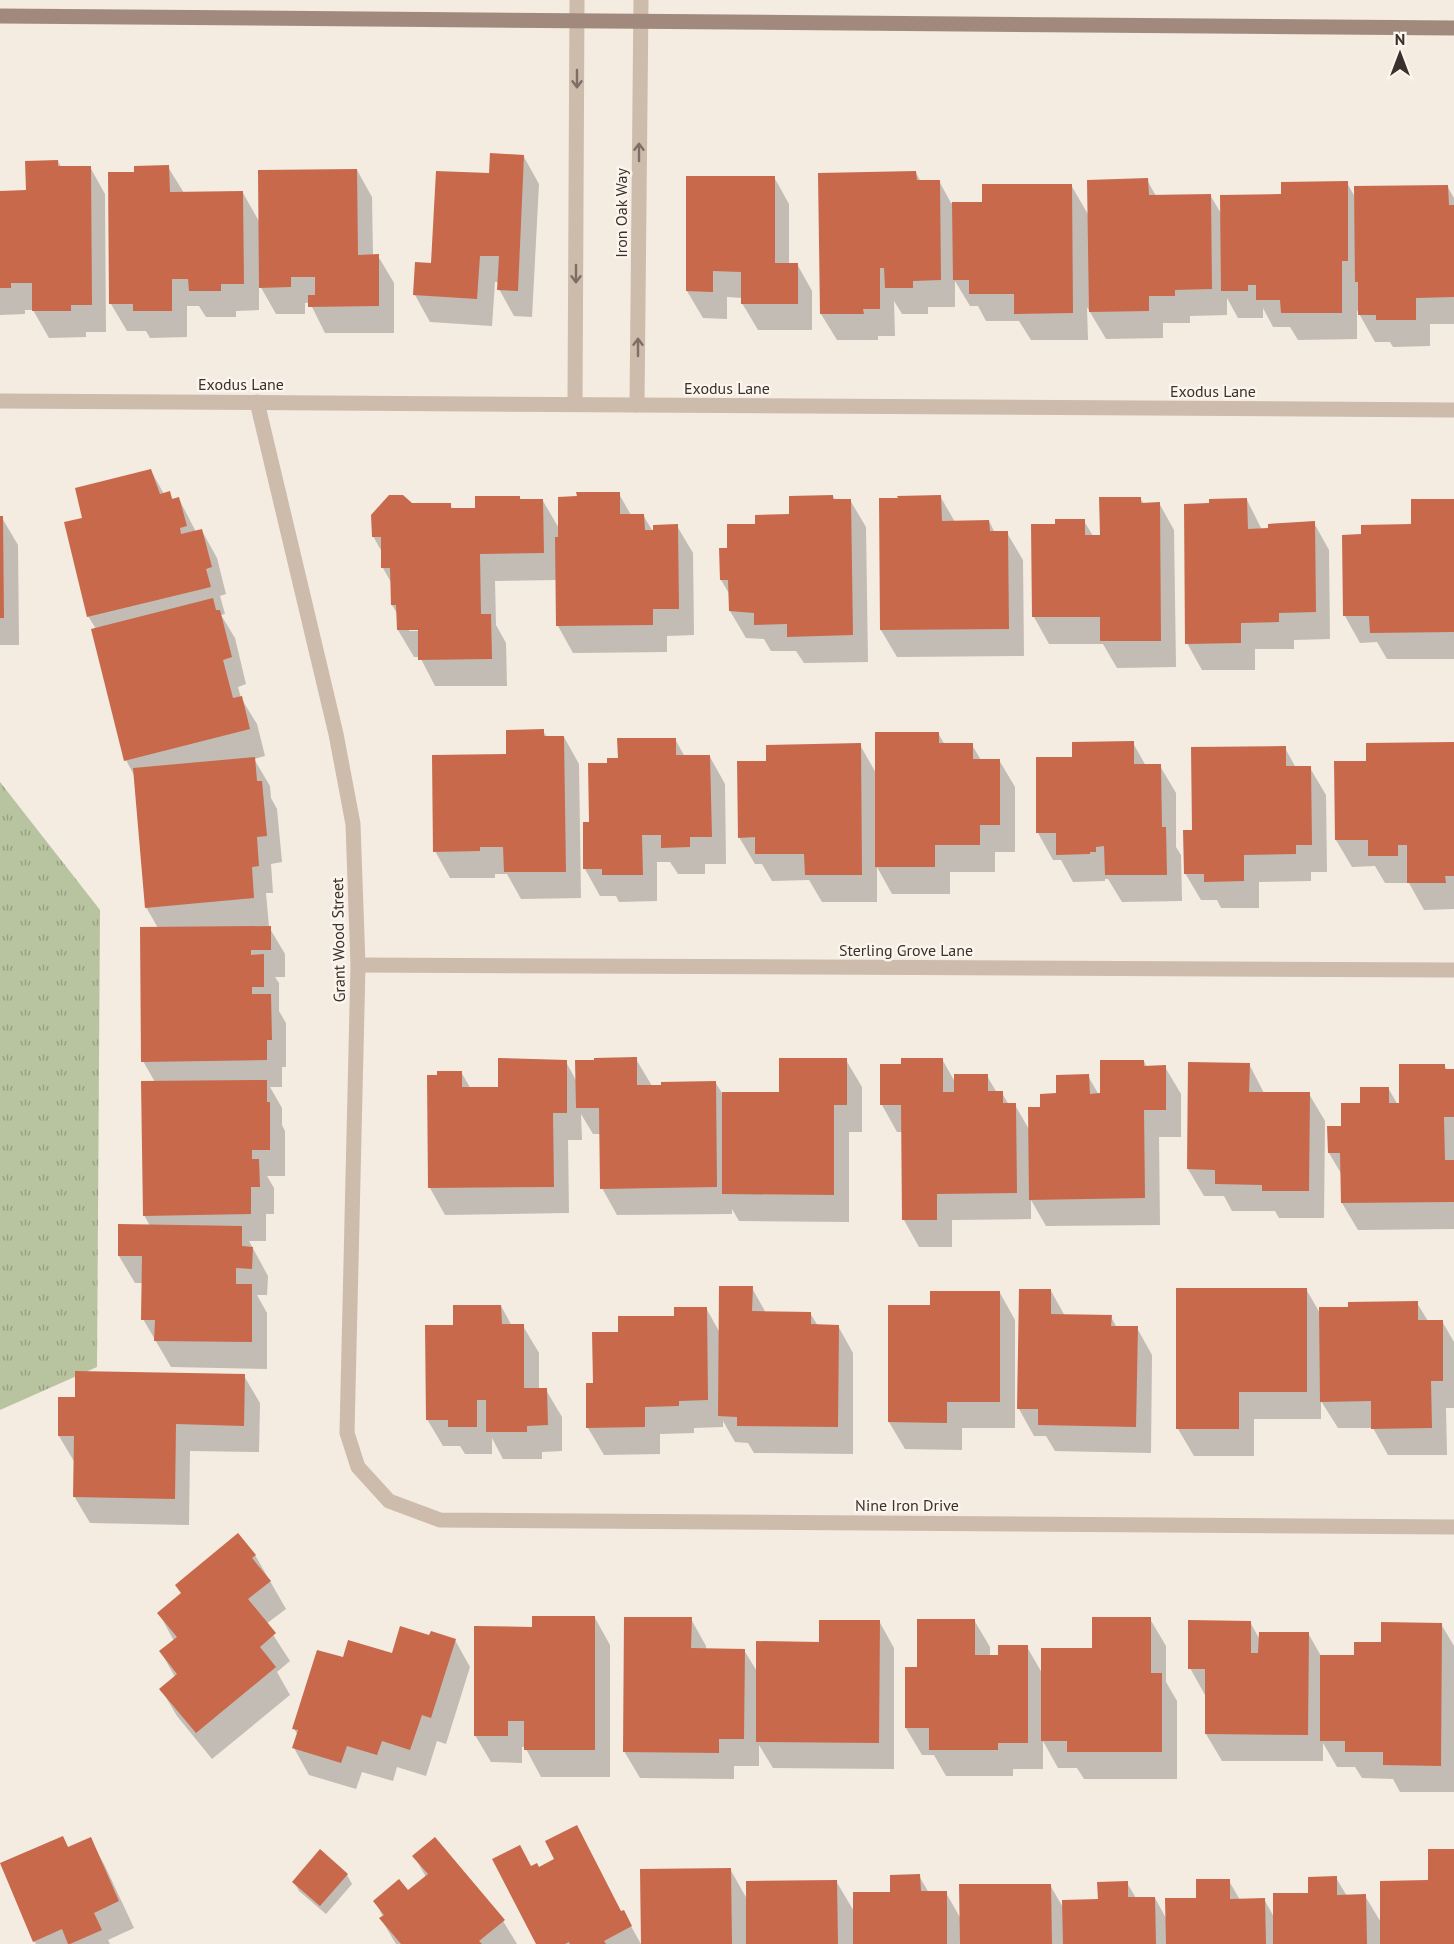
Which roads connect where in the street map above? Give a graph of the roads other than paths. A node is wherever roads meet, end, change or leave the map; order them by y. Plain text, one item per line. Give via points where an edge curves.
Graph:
1 (577, 0) edge
2 (640, 0) edge
3 (0, 16) edge
4 (577, 21) junction
5 (640, 21) junction
6 (1454, 28) edge
7 (0, 401) edge
8 (257, 402) junction
9 (575, 404) junction
10 (638, 405) junction
11 (1454, 410) edge
12 (358, 965) junction
13 (1454, 970) edge
14 (372, 1481) joint
15 (1454, 1527) edge

1 - 4 street
2 - 5 street, Iron Oak Way
3 - 4 street
4 - 5 street
4 -> 9 street
5 - 6 street
10 -> 5 street, Iron Oak Way
7 - 8 street, Exodus Lane
8 - 9 street, Exodus Lane
8 - 12 street, Grant Wood Street via 336,734 353,824
9 - 10 street, Exodus Lane
10 - 11 street, Exodus Lane
12 - 13 street, Sterling Grove Lane
12 - 14 street, Grant Wood Street via 347,1433 358,1467
14 - 15 street, Nine Iron Drive via 389,1501 440,1520

